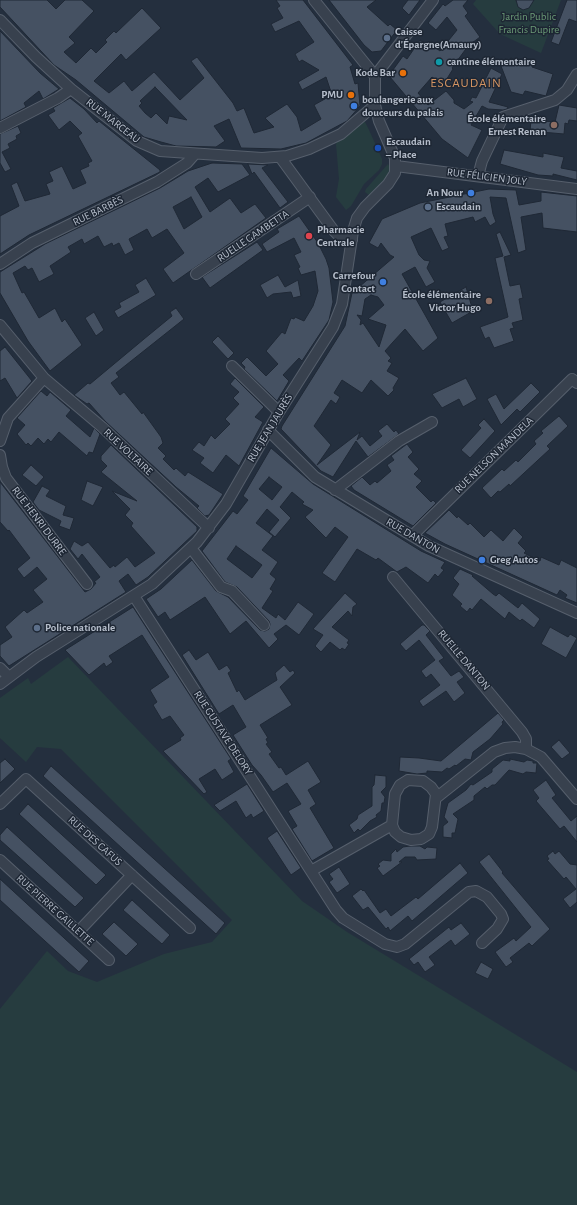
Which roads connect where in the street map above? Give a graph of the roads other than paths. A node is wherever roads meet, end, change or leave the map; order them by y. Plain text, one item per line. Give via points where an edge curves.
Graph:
1 (314, 0) edge
2 (433, 0) edge
3 (0, 20) edge
4 (577, 74) edge
5 (375, 76) junction
6 (71, 89) junction
7 (375, 105) junction
8 (0, 128) edge
9 (194, 154) junction
10 (280, 157) junction
11 (396, 166) junction
12 (478, 176) junction
13 (577, 189) edge
14 (310, 197) junction
15 (352, 240) junction
16 (0, 264) edge
17 (196, 274) dead end
18 (0, 325) edge
19 (232, 366) dead end
20 (44, 378) junction
21 (577, 383) edge
22 (279, 412) junction
23 (432, 422) dead end
24 (268, 430) junction
25 (0, 441) edge
26 (0, 455) edge
27 (335, 490) junction
28 (209, 528) junction
29 (412, 536) junction
30 (191, 548) junction
31 (393, 577) dead end
32 (86, 584) dead end
33 (134, 596) junction
34 (577, 613) edge
35 (264, 625) dead end
36 (0, 668) edge
37 (8, 676) junction
38 (0, 684) edge
39 (526, 749) junction
40 (436, 798) junction
41 (577, 798) edge
42 (0, 804) edge
43 (387, 828) junction
44 (0, 860) edge
45 (311, 871) junction
46 (132, 875) junction
47 (190, 928) dead end
48 (78, 932) junction
49 (482, 943) dead end
50 (109, 960) dead end

1 - 5 street
2 - 5 street
3 - 6 street, RUE MARCEAU
4 - 12 street via 567,90 555,100 503,117 482,161
5 - 7 street
6 - 8 street
6 - 9 street, RUE MARCEAU via 145,146 165,152
7 - 10 street, RUE MARCEAU via 341,134 309,149
7 - 11 street via 379,121 394,154
9 - 10 street, RUE MARCEAU
9 - 16 street, RUE BARBÈS via 187,163 156,182 32,243
10 - 14 street
11 - 12 street, RUE FÉLICIEN JOLY
11 - 15 street, RUE JEAN JAURÈS via 391,181 359,214
12 - 13 street, RUE FÉLICIEN JOLY
14 - 15 street via 337,234
14 - 17 street, RUELLE GAMBETTA
15 - 22 street, RUE JEAN JAURÈS via 342,304 333,328
18 - 20 street, RUE VOLTAIRE
19 - 22 street
20 - 25 street via 8,418
20 - 28 street, RUE VOLTAIRE via 102,428
21 - 29 street, RUE NELSON MANDELA via 572,379
22 - 24 street, RUE JEAN JAURÈS
23 - 27 street via 399,441
24 - 27 street, RUE DANTON via 310,473
24 - 28 street, RUE JEAN JAURÈS via 226,504
26 - 32 street, RUE HENRI DURRE via 6,478
27 - 29 street, RUE DANTON
28 - 30 street, RUE JEAN JAURÈS
29 - 34 street, RUE DANTON via 447,556
30 - 33 street, RUE JEAN JAURÈS
30 - 35 street via 221,587 232,591
31 - 39 street, RUELLE DANTON via 522,732 526,739
33 - 37 street, RUE JEAN JAURÈS
33 - 45 street, RUE GUSTAVE DELORY
36 - 37 street
37 - 38 street, RUE JEAN JAURÈS
39 - 40 street via 509,747 494,752
39 - 41 street via 541,757
40 - 43 street via 432,826 425,838 406,839
40 - 43 street via 434,790 423,781 404,782 395,794
42 - 46 street, RUE DES CAFUS via 26,779
43 - 45 street
44 - 48 street, RUE PIERRE GAILLETTE
45 - 49 street, RUE GUSTAVE DELORY via 343,918 393,947 405,944 469,892 479,891 487,897 503,919 500,926
46 - 47 street, RUE DES CAFUS
46 - 48 street
48 - 50 street, RUE PIERRE GAILLETTE

